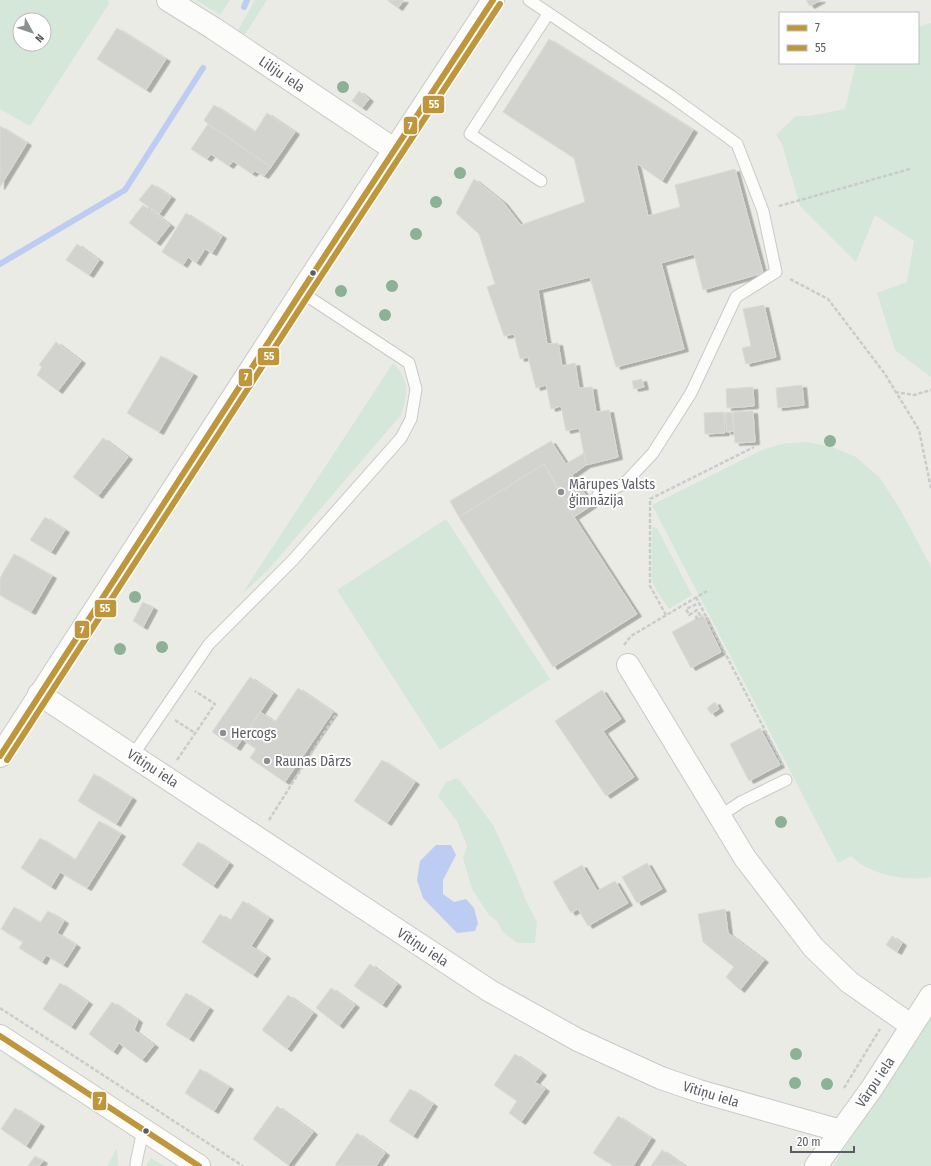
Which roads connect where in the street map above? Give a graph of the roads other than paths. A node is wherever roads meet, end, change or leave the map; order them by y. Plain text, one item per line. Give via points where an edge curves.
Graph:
1 (168, 0) edge
2 (493, 0) edge
3 (529, 0) edge
4 (548, 14) junction
5 (395, 150) junction
6 (541, 181) dead end
7 (301, 292) junction
8 (598, 495) dead end
9 (628, 665) road end
10 (39, 694) junction
11 (134, 755) junction
12 (0, 756) edge
13 (786, 775) road end
14 (720, 816) junction
15 (931, 996) edge
16 (912, 1026) junction
17 (0, 1036) edge
18 (143, 1130) junction
19 (841, 1130) junction
20 (136, 1166) edge
21 (199, 1166) edge
22 (816, 1166) edge

1 - 5 street, Liliju iela
2 - 5 street
3 - 4 lane
4 - 6 lane via 470,134
4 - 8 lane via 671,96 737,144 763,211 776,272 736,297 691,393 653,453 624,484
5 - 7 street
7 - 10 street
7 - 11 lane via 409,363 416,389 411,419 401,438 292,560 209,644
9 - 14 street
10 - 11 street, Vītiņu iela
10 - 12 street
11 - 19 street, Vītiņu iela via 490,991 578,1040 661,1078
13 - 14 lane
14 - 16 street via 746,858 813,947 849,982
15 - 16 street, Vārpu iela
16 - 19 street, Vārpu iela
17 - 18 street
18 - 20 lane
18 - 21 street
19 - 22 street, Vārpu iela

